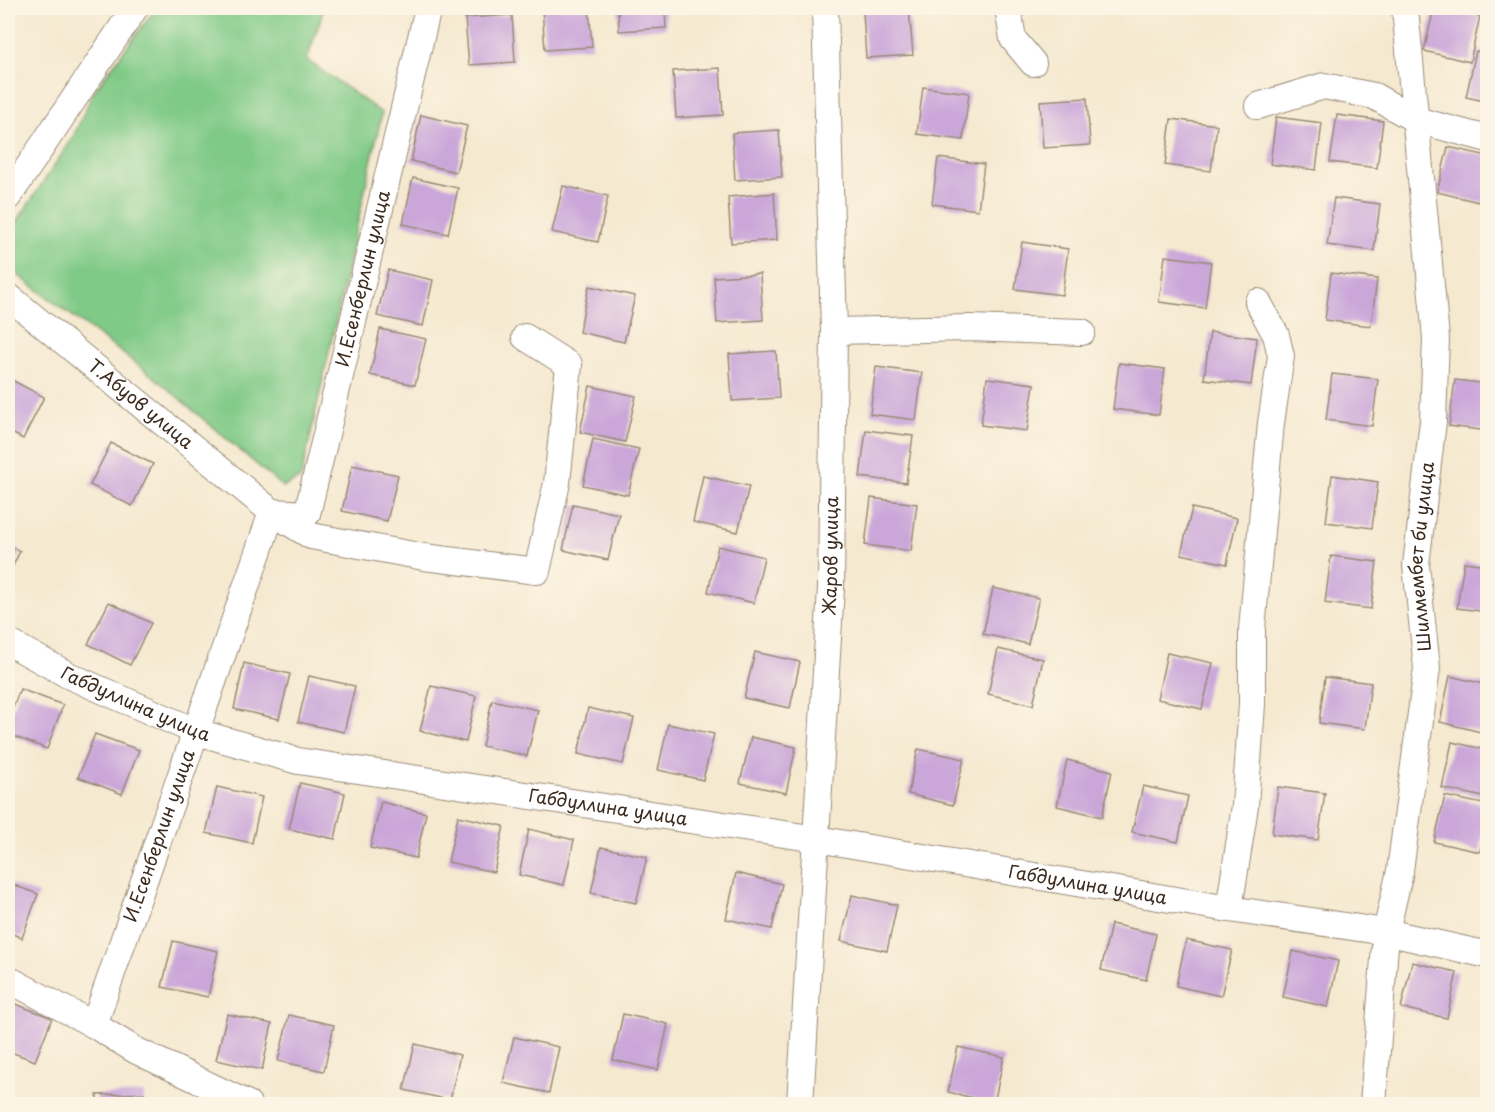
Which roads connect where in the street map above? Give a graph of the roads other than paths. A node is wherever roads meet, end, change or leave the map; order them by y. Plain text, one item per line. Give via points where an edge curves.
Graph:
1 (135, 8) edge
2 (428, 8) edge
3 (825, 8) edge
4 (1008, 8) edge
5 (1405, 8) edge
6 (1033, 63) dead end
7 (1258, 106) dead end
8 (1416, 120) junction
9 (1488, 139) edge
10 (8, 197) edge
11 (8, 296) edge
12 (1258, 302) dead end
13 (834, 331) junction
14 (1082, 332) dead end
15 (525, 337) dead end
16 (272, 512) junction
17 (8, 642) edge
18 (196, 732) junction
19 (817, 839) junction
20 (1229, 909) junction
21 (1386, 932) junction
22 (1488, 955) edge
23 (8, 979) edge
24 (94, 1025) junction
25 (248, 1104) edge
26 (800, 1104) edge
27 (1373, 1104) edge

1 - 10 street
2 - 16 street, И.Есенберлин улица via 307,514
3 - 13 street, Жаров улица
4 - 6 street via 1013,39
5 - 8 street, Шилмембет би улица
7 - 8 street via 1324,86 1374,96
8 - 9 street
8 - 21 street, Шилмембет би улица via 1436,338 1432,421 1416,565 1427,668 1400,872
11 - 16 street, Т.Абуов улица
12 - 20 street via 1276,334 1281,356 1270,423 1252,628 1245,806
13 - 14 street via 970,328
13 - 19 street, Жаров улица via 831,588
15 - 16 street via 569,365 557,483 537,571 424,557 311,536
16 - 18 street, И.Есенберлин улица
17 - 18 street, Габдуллина улица via 70,676
18 - 19 street, Габдуллина улица via 298,761
18 - 24 street, И.Есенберлин улица
19 - 20 street, Габдуллина улица
19 - 26 street, Жаров улица
20 - 21 street, Габдуллина улица
21 - 22 street, Габдуллина улица
21 - 27 street, Шилмембет би улица
23 - 24 street
24 - 25 street via 135,1050

